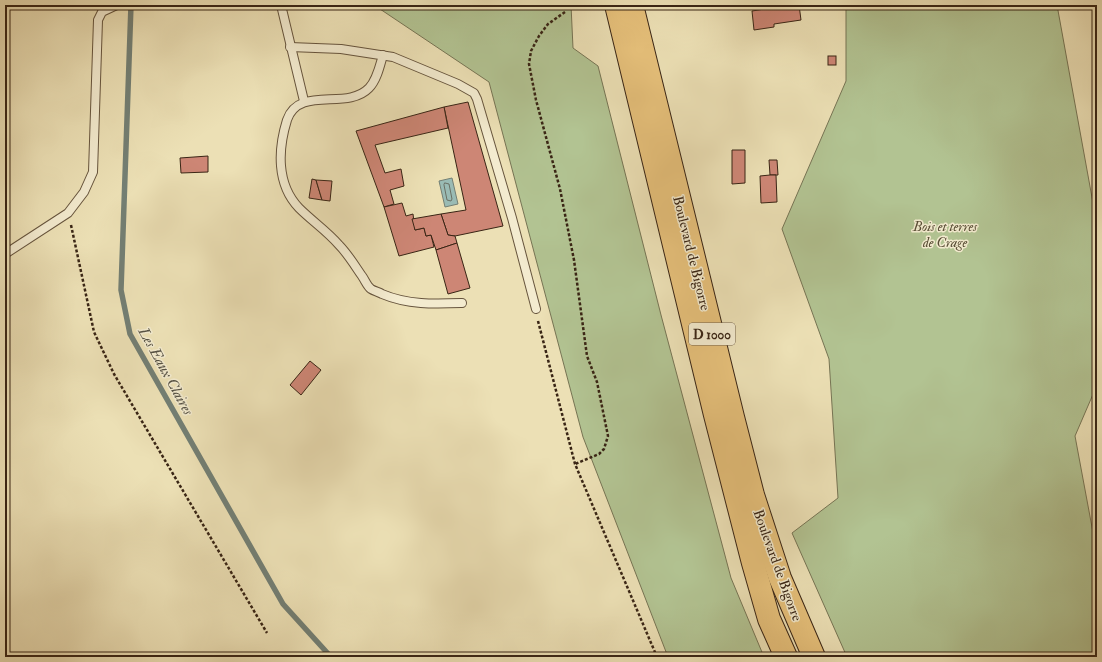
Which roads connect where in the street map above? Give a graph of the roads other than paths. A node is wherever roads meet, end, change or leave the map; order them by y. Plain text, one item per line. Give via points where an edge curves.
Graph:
1 (117, 5) edge
2 (281, 5) edge
3 (616, 5) edge
4 (632, 5) edge
5 (290, 47) junction
6 (383, 55) junction
7 (304, 101) junction
8 (5, 254) edge
9 (462, 303) dead end
10 (536, 309) road end
11 (786, 657) edge
12 (814, 657) edge

1 - 8 lane via 102,12 98,20 93,172 84,192 68,213
2 - 5 lane
3 - 11 main road, Boulevard de Bigorre / D 1000 via 753,563 769,619
4 - 12 main road, Boulevard de Bigorre / D 1000 via 753,495 780,578
5 - 6 lane via 341,49
5 - 7 lane
6 - 7 lane via 370,88 361,94
6 - 10 lane via 403,60 468,88 477,98
7 - 9 lane via 290,112 280,148 283,178 289,195 340,245 371,289 408,302

